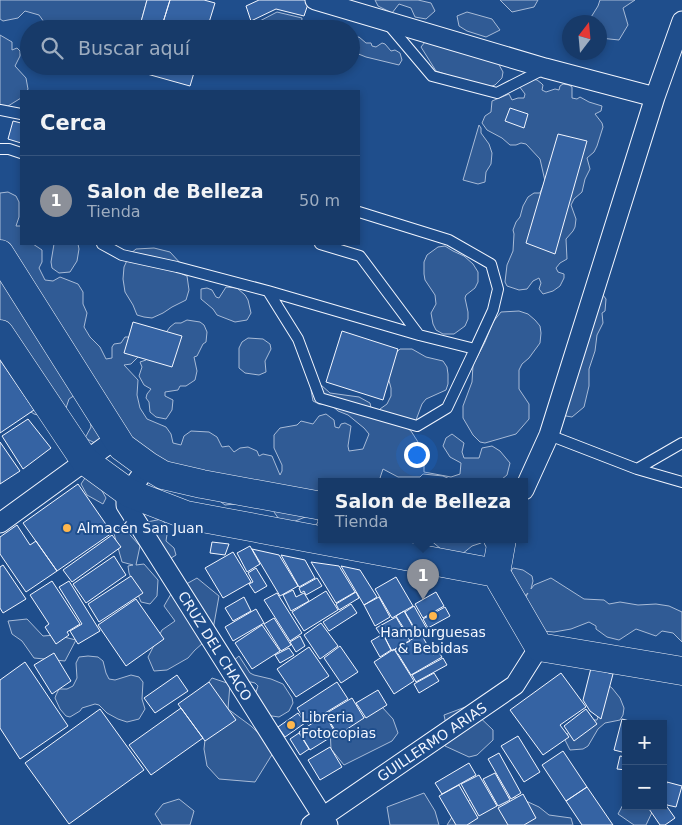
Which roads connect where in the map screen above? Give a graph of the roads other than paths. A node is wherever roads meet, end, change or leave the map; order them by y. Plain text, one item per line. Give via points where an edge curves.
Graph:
1 (315, 0) edge
2 (384, 20) junction
3 (682, 21) edge
4 (545, 68) junction
5 (655, 97) junction
6 (0, 110) edge
7 (20, 114) edge
8 (0, 149) edge
9 (20, 153) edge
10 (360, 212) edge
11 (104, 245) edge
12 (323, 245) edge
13 (0, 254) edge
14 (268, 291) junction
15 (0, 334) edge
16 (419, 335) junction
17 (475, 349) junction
18 (549, 435) junction
19 (117, 438) junction
20 (682, 443) edge
21 (85, 461) junction
22 (148, 466) junction
23 (637, 469) junction
24 (528, 481) edge
25 (682, 482) edge
26 (129, 493) junction
27 (318, 505) edge
28 (0, 523) edge
29 (318, 540) edge
30 (336, 543) edge
31 (500, 543) edge
32 (496, 573) junction
33 (539, 647) junction
34 (682, 671) edge
35 (321, 822) edge

1 - 2 street
2 - 4 street
2 - 4 lane via 432,76 497,93
3 - 5 street
4 - 5 street
5 - 18 street
6 - 7 lane
8 - 9 lane
10 - 17 lane via 449,240 490,264 498,289 493,310
11 - 14 lane via 122,255
12 - 16 lane via 360,256
13 - 19 street
14 - 16 lane
14 - 17 lane via 298,339 320,398 417,426 447,408
15 - 21 street
16 - 17 lane
18 - 23 lane
18 - 24 street
19 - 21 street
19 - 22 street via 122,447
20 - 23 lane
21 - 26 street
21 - 28 street
22 - 26 street
22 - 27 street via 163,475 182,480
23 - 25 lane
26 - 29 street via 186,515
26 - 35 street, CRUZ DEL CHACO via 126,505
30 - 32 street
31 - 32 street
32 - 33 street
33 - 34 street
33 - 35 street, GUILLERMO ARIAS via 516,685

